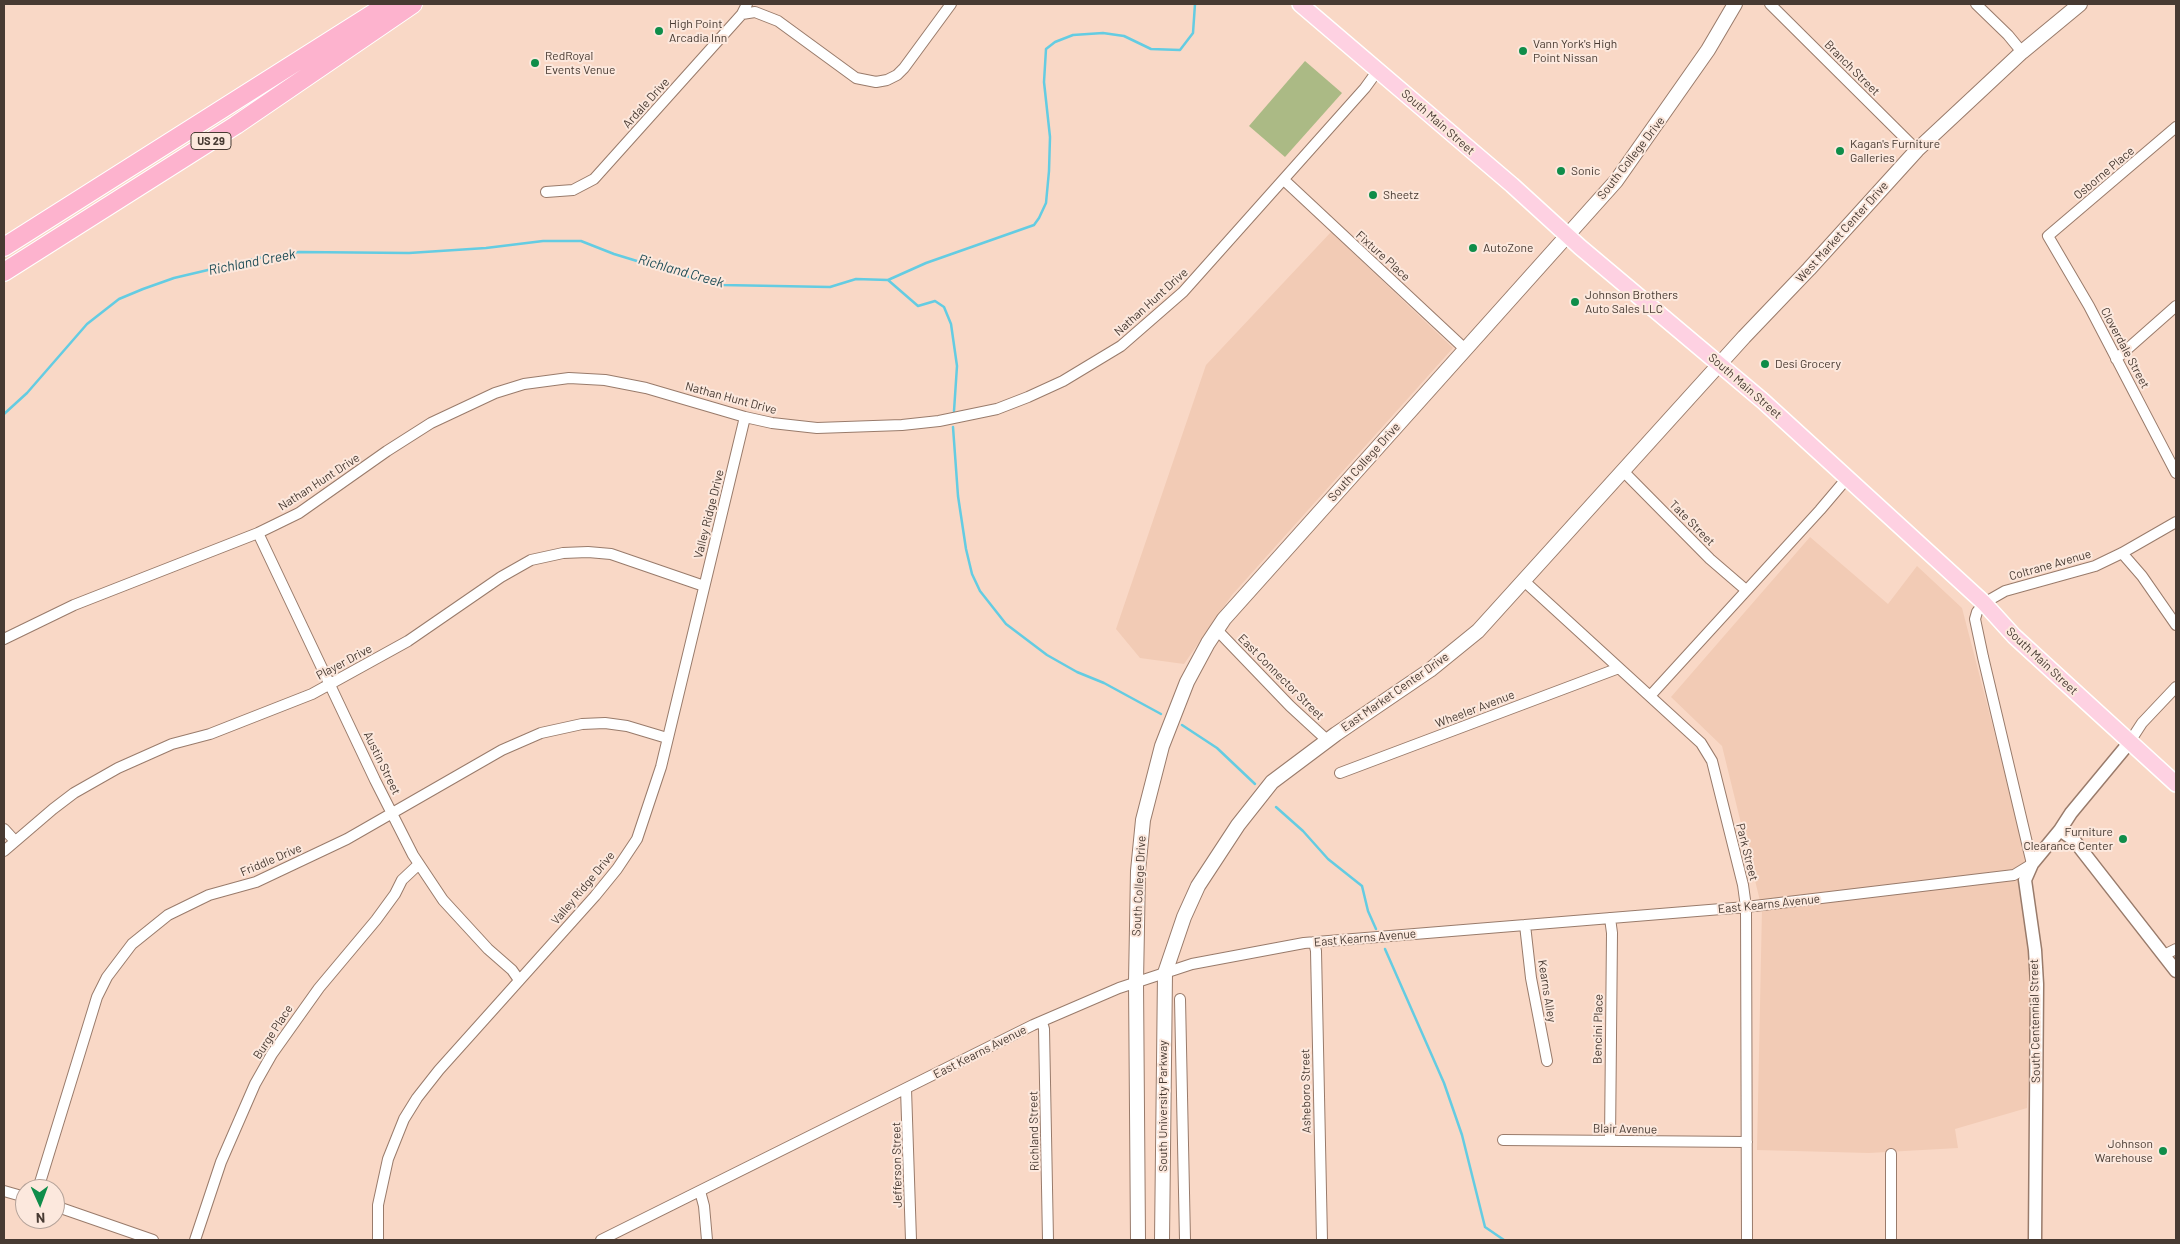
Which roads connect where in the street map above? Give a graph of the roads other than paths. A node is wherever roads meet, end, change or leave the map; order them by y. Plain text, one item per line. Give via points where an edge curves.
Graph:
1 (388, 4) edge
2 (413, 4) edge
3 (747, 4) edge
4 (951, 4) edge
5 (1300, 4) edge
6 (1735, 4) edge
7 (1770, 4) edge
8 (1976, 4) edge
9 (2080, 4) edge
10 (742, 14) junction
11 (2022, 52) junction
12 (1378, 70) junction
13 (2176, 127) edge
14 (1917, 150) junction
15 (1284, 180) junction
16 (546, 192) dead end
17 (1567, 235) junction
18 (2048, 236) joint
19 (4, 247) edge
20 (4, 272) edge
21 (2176, 306) edge
22 (1466, 350) junction
23 (2116, 359) junction
24 (1720, 364) junction
25 (745, 417) junction
26 (1623, 472) junction
27 (2176, 473) edge
28 (1848, 477) junction
29 (2176, 522) edge
30 (258, 533) junction
31 (2122, 553) junction
32 (1524, 581) junction
33 (704, 586) junction
34 (1746, 590) junction
35 (1984, 603) junction
36 (2176, 625) edge
37 (1217, 630) junction
38 (4, 640) edge
39 (1619, 668) junction
40 (329, 683) junction
41 (2176, 687) edge
42 (1650, 696) junction
43 (667, 738) junction
44 (1328, 741) junction
45 (2128, 743) junction
46 (1340, 773) dead end
47 (2176, 784) edge
48 (392, 812) junction
49 (4, 829) edge
50 (2060, 830) junction
51 (15, 841) junction
52 (4, 852) edge
53 (419, 864) junction
54 (2032, 864) junction
55 (1746, 907) junction
56 (1610, 918) junction
57 (1525, 925) junction
58 (1314, 942) junction
59 (2176, 949) edge
60 (2172, 964) edge
61 (1165, 973) junction
62 (519, 980) junction
63 (1136, 982) junction
64 (1180, 999) dead end
65 (1042, 1022) junction
66 (1547, 1061) dead end
67 (906, 1089) junction
68 (1503, 1140) dead end
69 (1610, 1141) junction
70 (1747, 1142) junction
71 (1891, 1154) dead end
72 (41, 1179) edge
73 (700, 1191) junction
74 (65, 1209) edge
75 (153, 1240) edge
76 (195, 1240) edge
77 (378, 1240) edge
78 (602, 1240) edge
79 (707, 1240) edge
80 (911, 1240) edge
81 (1048, 1240) edge
82 (1138, 1240) edge
83 (1162, 1240) edge
84 (1185, 1240) edge
85 (1322, 1240) edge
86 (1746, 1240) edge
87 (1891, 1240) edge
88 (2035, 1240) edge

1 - 19 highway, US 29
2 - 20 highway, US 29 via 236,125
3 - 10 street, Ardale Drive
4 - 10 street via 904,68 892,78 876,82 856,78 778,21 755,12
5 - 12 main road, South Main Street
6 - 17 main road, South College Drive via 1662,118 1616,181
7 - 14 street, Branch Street
8 - 11 street
9 - 11 main road, West Market Center Drive
10 - 16 street, Ardale Drive via 594,179 573,190
11 - 14 main road, West Market Center Drive
12 - 15 street, Nathan Hunt Drive
12 - 17 main road, South Main Street
13 - 18 street, Osborne Place
14 - 24 main road, West Market Center Drive
15 - 22 street, Fixture Place
15 - 25 street, Nathan Hunt Drive via 1196,279 1150,322 1113,351 1054,385 997,409 902,425 817,428
17 - 22 main road, South College Drive
17 - 24 main road, South Main Street
18 - 23 street, Cloverdale Street
21 - 23 street
22 - 37 main road, South College Drive via 1254,584
23 - 27 street, Cloverdale Street
24 - 26 main road, East Market Center Drive
24 - 28 main road, South Main Street
25 - 30 street, Nathan Hunt Drive via 646,388 605,380 569,378 524,384 495,393 431,423 299,513
25 - 33 street, Valley Ridge Drive
26 - 32 main road, East Market Center Drive
26 - 34 street, Tate Street via 1710,560
28 - 34 street
28 - 35 main road, South Main Street
29 - 31 street, Coltrane Avenue
30 - 38 street, Nathan Hunt Drive via 74,605
30 - 40 street, Austin Street
31 - 35 street, Coltrane Avenue via 2088,568 2005,591
31 - 36 street
32 - 39 street, Park Street
32 - 44 main road, East Market Center Drive via 1478,631 1430,670
33 - 40 street, Player Drive via 611,554 562,552 530,560 408,641
33 - 43 street, Valley Ridge Drive
34 - 42 street
35 - 45 main road, South Main Street via 2014,636
35 - 54 street, South Centennial Street via 1975,620
37 - 44 street, East Connector Street
37 - 63 main road, South College Drive via 1187,682 1162,746 1143,820 1138,871
39 - 42 street, Park Street
39 - 46 street, Wheeler Avenue
40 - 48 street, Austin Street
40 - 51 street, Player Drive via 267,713 172,744 118,768 74,792
41 - 45 street
42 - 55 street, Park Street via 1709,754
43 - 48 street, Friddle Drive via 605,723 562,727 502,750
43 - 62 street, Valley Ridge Drive via 654,792 636,838 595,896
44 - 61 main road, East Market Center Drive via 1272,782 1238,825 1198,886
45 - 47 main road, South Main Street
45 - 50 street, East Kearns Avenue
48 - 53 street, Austin Street
48 - 72 street, Friddle Drive via 347,839 287,868 182,907 132,944 97,996
49 - 51 street
50 - 54 street, East Kearns Avenue
50 - 60 street via 2072,839
51 - 52 street, Player Drive
53 - 62 street, Austin Street via 443,900
53 - 76 street, Burge Place via 402,880 376,920 314,995 272,1054 221,1162
54 - 55 street, East Kearns Avenue via 2014,875
54 - 88 street, South Centennial Street via 2025,880 2037,984
55 - 56 street, East Kearns Avenue
55 - 70 street, Park Street
56 - 57 street, East Kearns Avenue
56 - 69 street, Bencini Place
57 - 58 street, East Kearns Avenue
57 - 66 street, Kearns Alley via 1531,978
58 - 61 street, East Kearns Avenue via 1192,964
58 - 85 street, Asheboro Street
59 - 60 street
61 - 63 street, East Kearns Avenue
61 - 83 main road, South University Parkway
62 - 77 street, Valley Ridge Drive via 439,1070 404,1119 382,1182
63 - 65 street, East Kearns Avenue
63 - 82 main road, South University Parkway
64 - 84 street
65 - 67 street, East Kearns Avenue
65 - 81 street, Richland Street
67 - 73 street, East Kearns Avenue
67 - 80 street, Jefferson Street
68 - 69 street, Blair Avenue
69 - 70 street, Blair Avenue
70 - 86 street, Park Street
71 - 87 street
73 - 78 street, East Kearns Avenue
73 - 79 street
74 - 75 street

